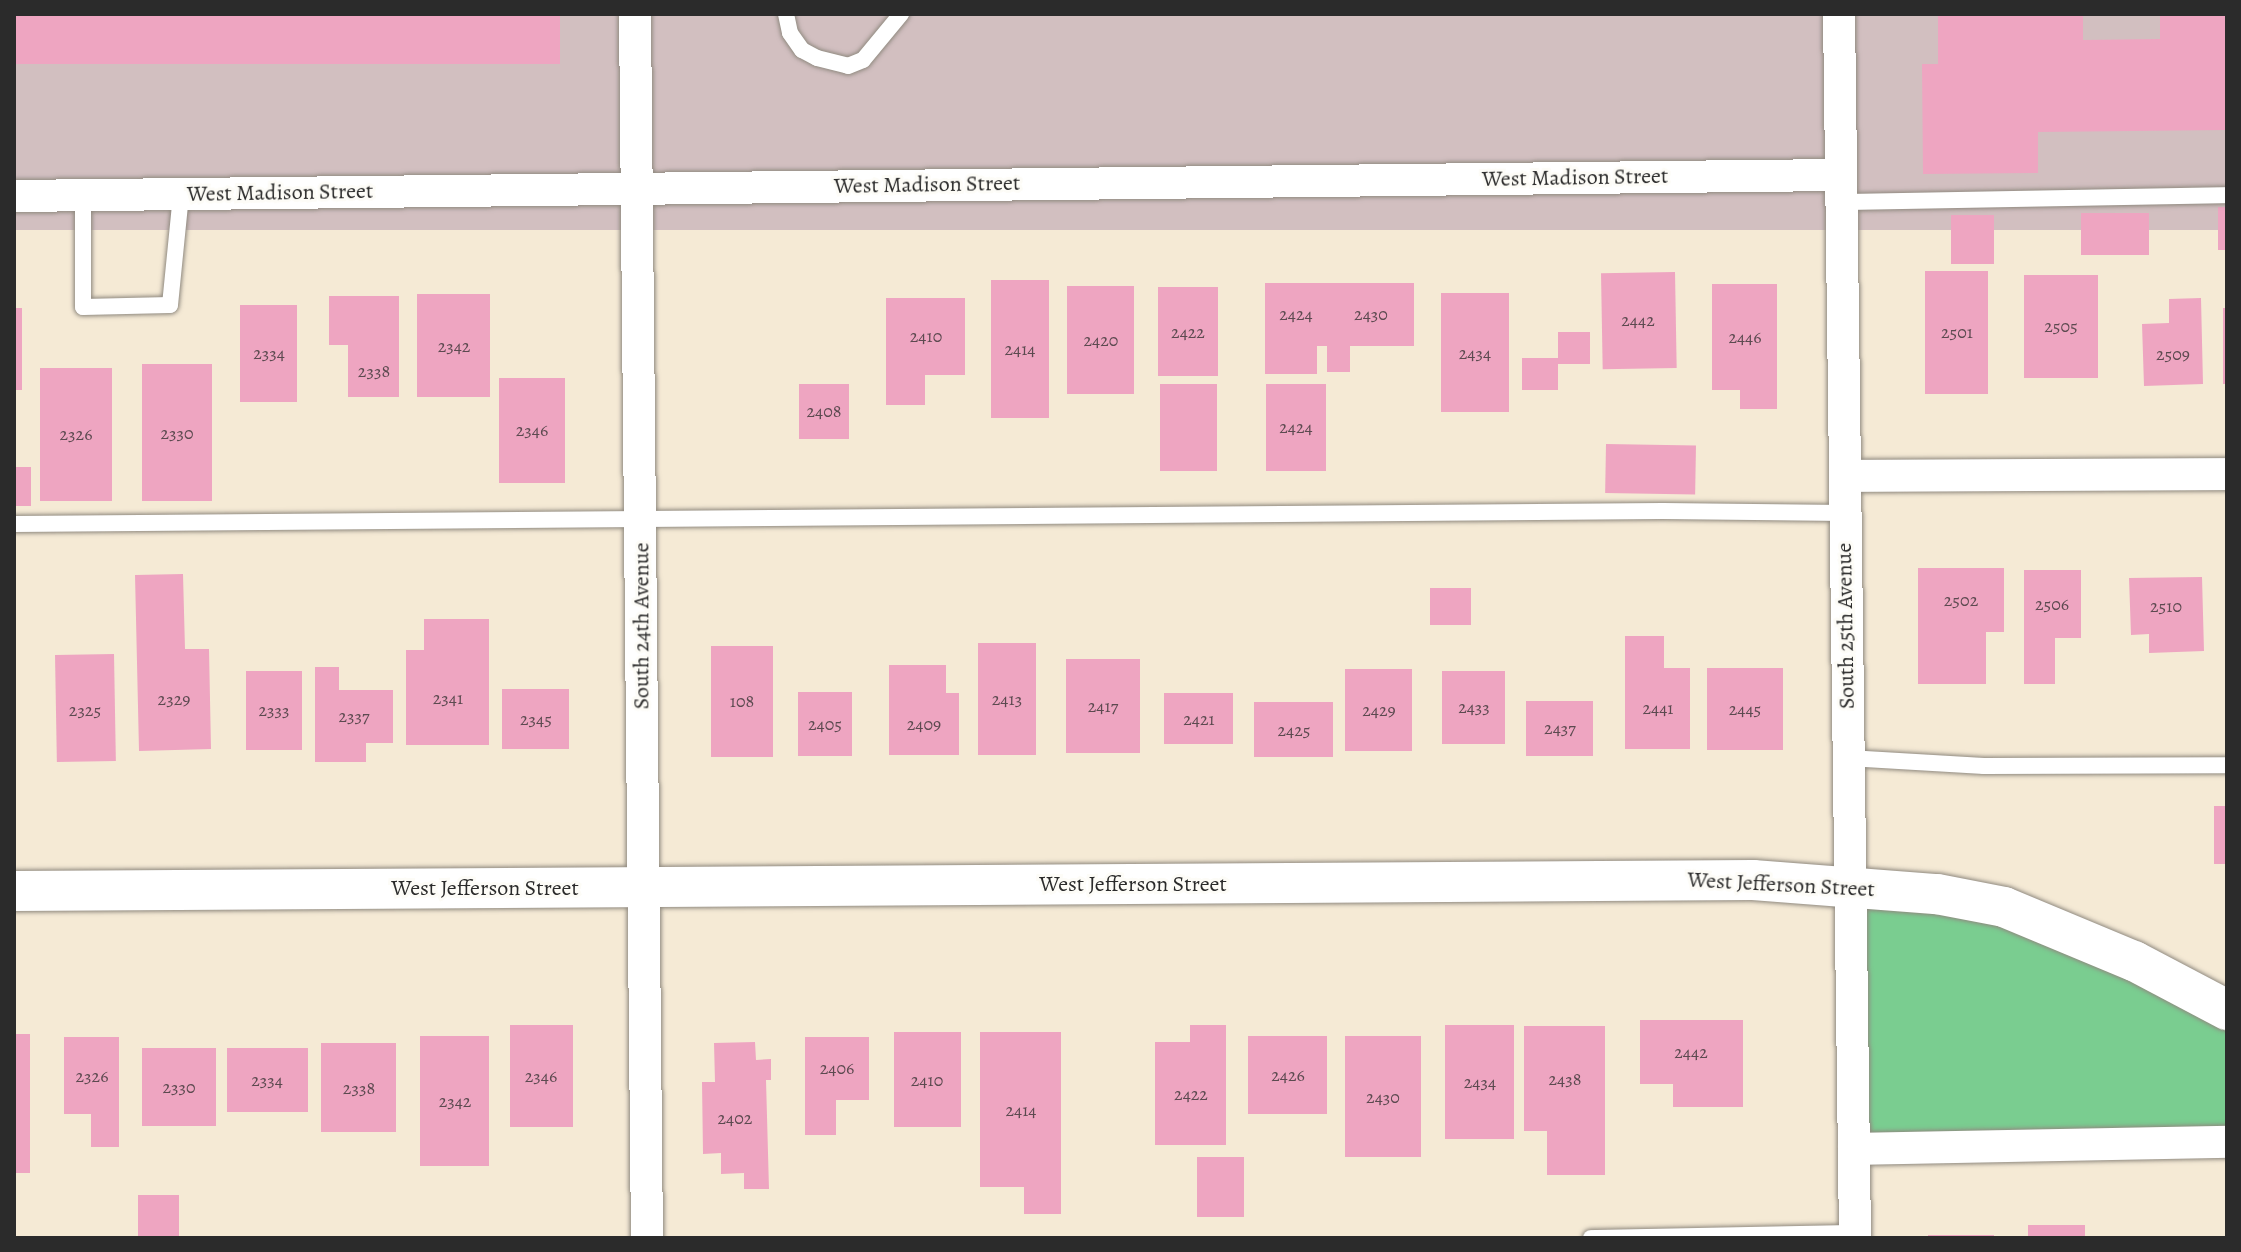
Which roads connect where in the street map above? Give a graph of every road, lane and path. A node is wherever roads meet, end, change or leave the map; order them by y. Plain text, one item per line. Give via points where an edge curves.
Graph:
1 (635, 14) edge
2 (786, 14) edge
3 (901, 14) edge
4 (1839, 14) edge
5 (1841, 188) junction
6 (637, 189) junction
7 (181, 194) junction
8 (83, 195) junction
9 (2227, 195) edge
10 (14, 196) edge
11 (2227, 474) edge
12 (1845, 476) junction
13 (1845, 513) junction
14 (642, 517) junction
15 (14, 524) edge
16 (1848, 758) junction
17 (2227, 765) edge
18 (1849, 887) junction
19 (644, 888) junction
20 (14, 891) edge
21 (2227, 1010) edge
22 (2227, 1142) edge
23 (1854, 1149) junction
24 (1855, 1236) edge
25 (647, 1238) edge
26 (1591, 1238) edge

1 - 6 street, South 24th Avenue
2 - 3 lane via 790,33 802,50 848,66 863,60
4 - 5 street, South 25th Avenue
5 - 6 street, West Madison Street
5 - 9 lane
5 - 12 street, South 25th Avenue
6 - 7 street, West Madison Street
6 - 14 street, South 24th Avenue
7 - 8 street, West Madison Street
7 - 8 lane via 170,305 83,307
8 - 10 street, West Madison Street
11 - 12 street
12 - 13 street, South 25th Avenue
13 - 14 lane
13 - 16 street, South 25th Avenue
14 - 15 lane
14 - 19 street, South 24th Avenue
16 - 17 lane via 1984,766
16 - 18 street, South 25th Avenue
18 - 19 street, West Jefferson Street via 1737,880
18 - 21 street, West Jefferson Street via 1937,894 2004,907 2134,961
18 - 23 street, South 25th Avenue
19 - 20 street, West Jefferson Street
19 - 25 street, South 24th Avenue
22 - 23 street
23 - 24 street, South 25th Avenue
24 - 26 lane

